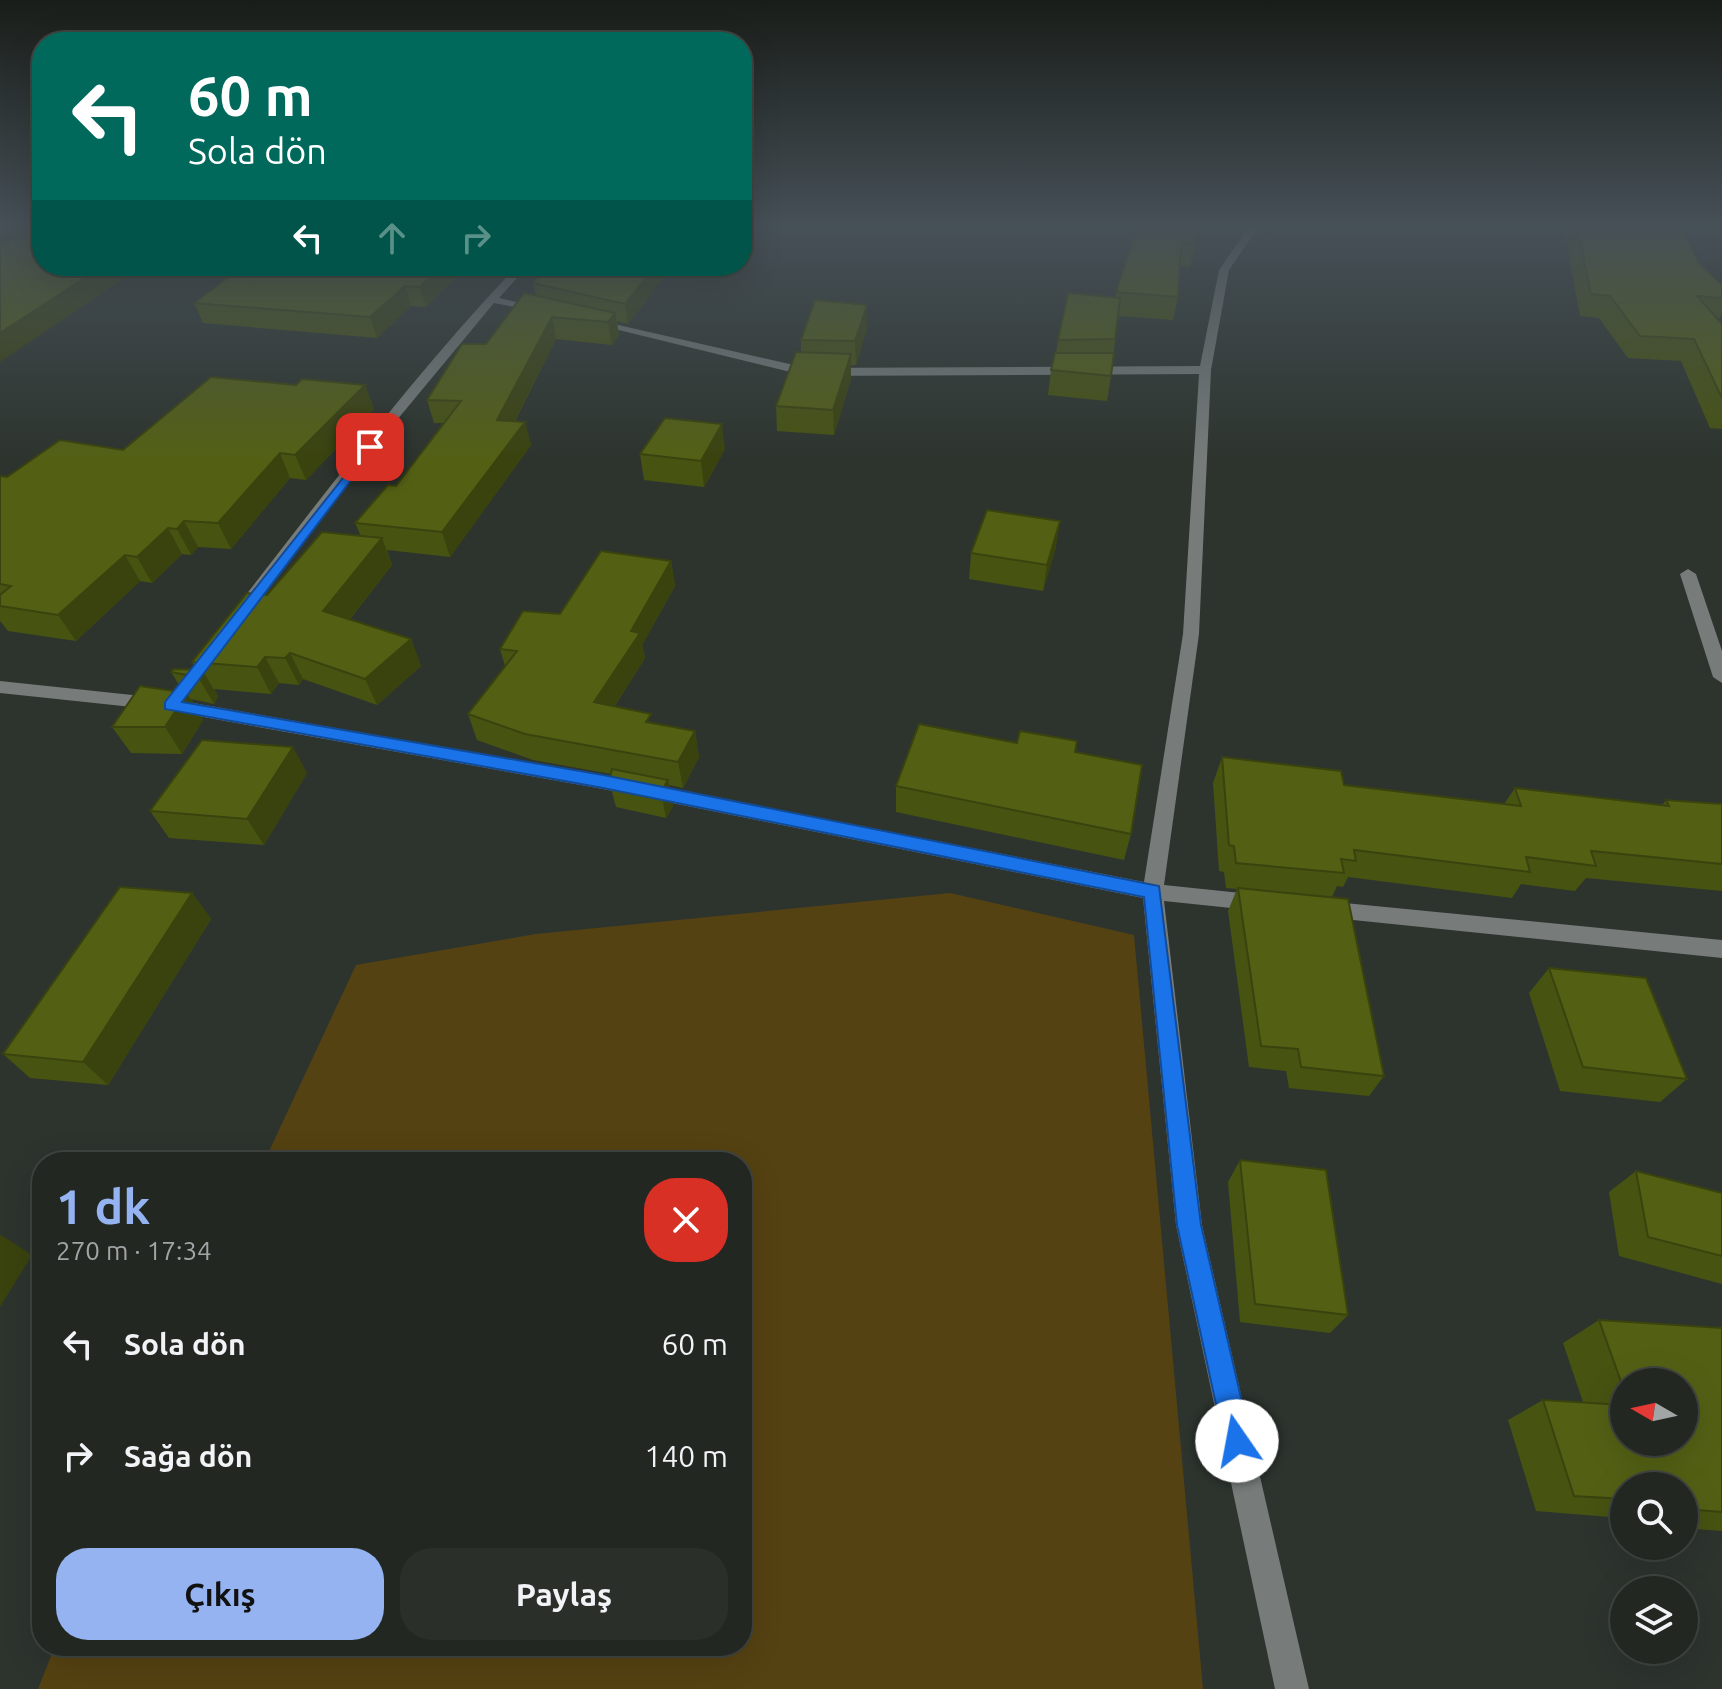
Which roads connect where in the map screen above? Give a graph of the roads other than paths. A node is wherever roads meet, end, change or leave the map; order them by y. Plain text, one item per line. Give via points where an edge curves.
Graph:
1 (487, 304) edge
2 (512, 304) edge
3 (1218, 304) edge
4 (551, 313) edge
5 (581, 320) edge
6 (1205, 370) junction
7 (1688, 574) dead end
8 (227, 632) edge
9 (1722, 677) edge
10 (0, 687) edge
11 (1153, 892) junction
12 (1279, 904) edge
13 (1311, 908) edge
14 (1722, 949) edge
15 (1292, 1689) edge

1 - 8 street
2 - 4 street
3 - 6 street
5 - 6 street via 807,372
6 - 11 street via 1191,634
7 - 9 street
10 - 11 street via 175,699
11 - 12 street
11 - 15 street via 1189,1225
13 - 14 street

